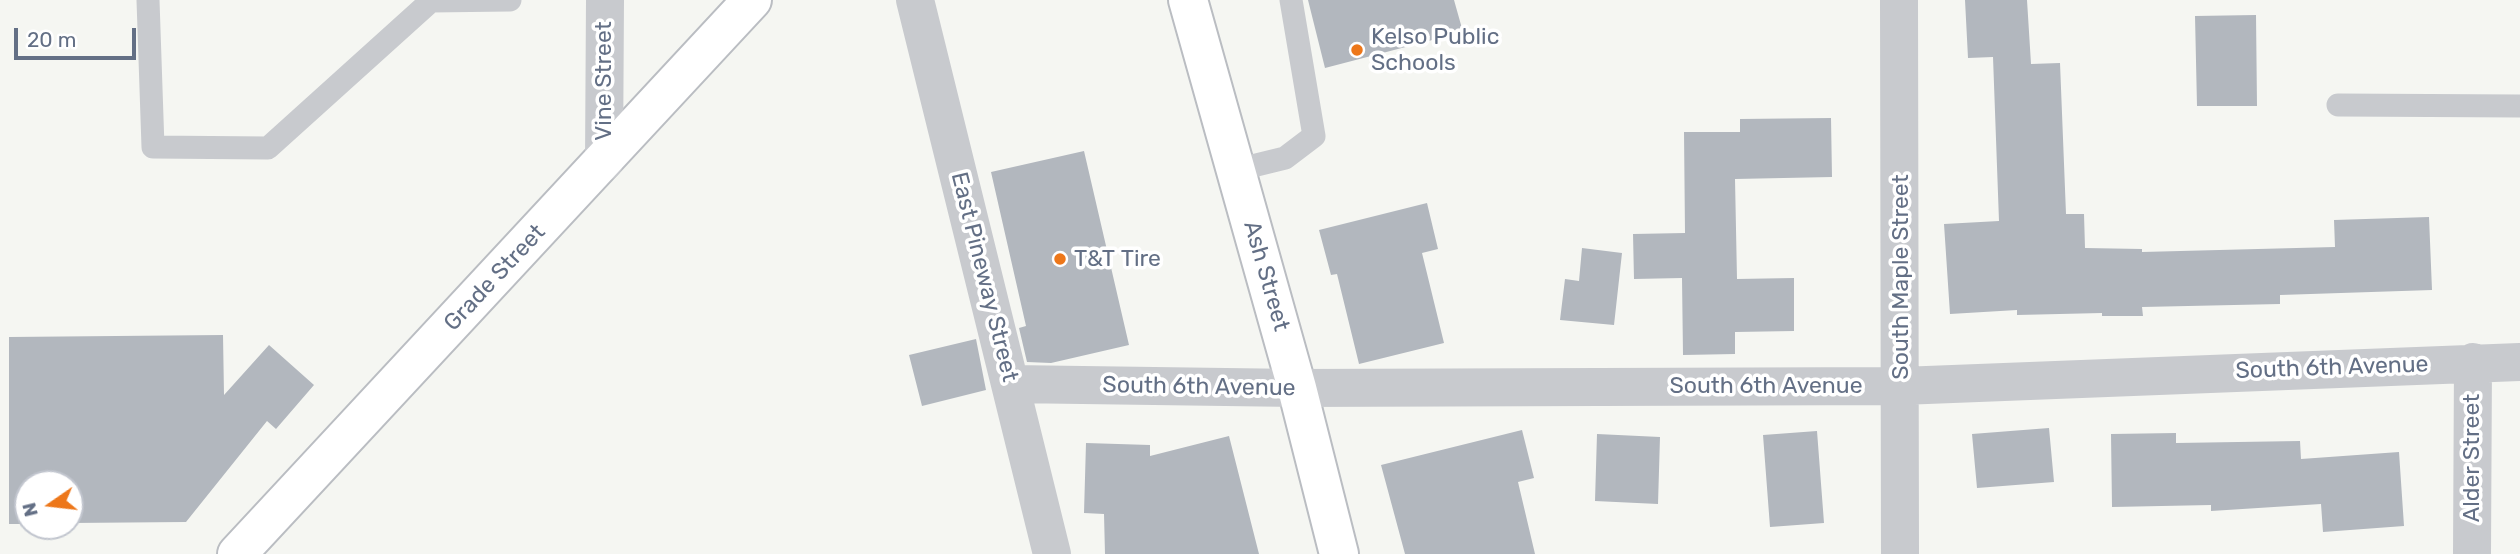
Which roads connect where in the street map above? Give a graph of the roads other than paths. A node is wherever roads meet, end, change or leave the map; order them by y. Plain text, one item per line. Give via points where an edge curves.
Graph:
1 (148, 0) edge
2 (510, 0) edge
3 (605, 0) edge
4 (752, 0) edge
5 (915, 0) edge
6 (1188, 0) edge
7 (1291, 0) edge
8 (1899, 0) edge
9 (2338, 105) dead end
10 (2520, 106) edge
11 (604, 162) junction
12 (1236, 170) junction
13 (2473, 362) junction
14 (2520, 362) edge
15 (1011, 384) junction
16 (1901, 386) junction
17 (1297, 388) junction
18 (237, 554) edge
19 (1052, 554) edge
20 (1339, 554) edge
21 (1900, 554) edge
22 (2472, 554) edge

1 - 2 lane via 153,147 268,148 430,1
3 - 11 street, Vine Street
4 - 11 main road, Grade Street
5 - 15 street, East Pineway Street
6 - 12 main road, Ash Street
7 - 12 lane via 1314,136 1285,158
8 - 16 street, South Maple Street
9 - 10 lane
11 - 18 main road, Grade Street
12 - 17 main road, Ash Street
13 - 14 street, South 6th Avenue
13 - 16 street, South 6th Avenue
13 - 22 street, Alder Street
15 - 17 street, South 6th Avenue
15 - 19 street, East Pineway Street
16 - 17 street, South 6th Avenue
16 - 21 street, South Maple Street
17 - 20 main road, Ash Street

